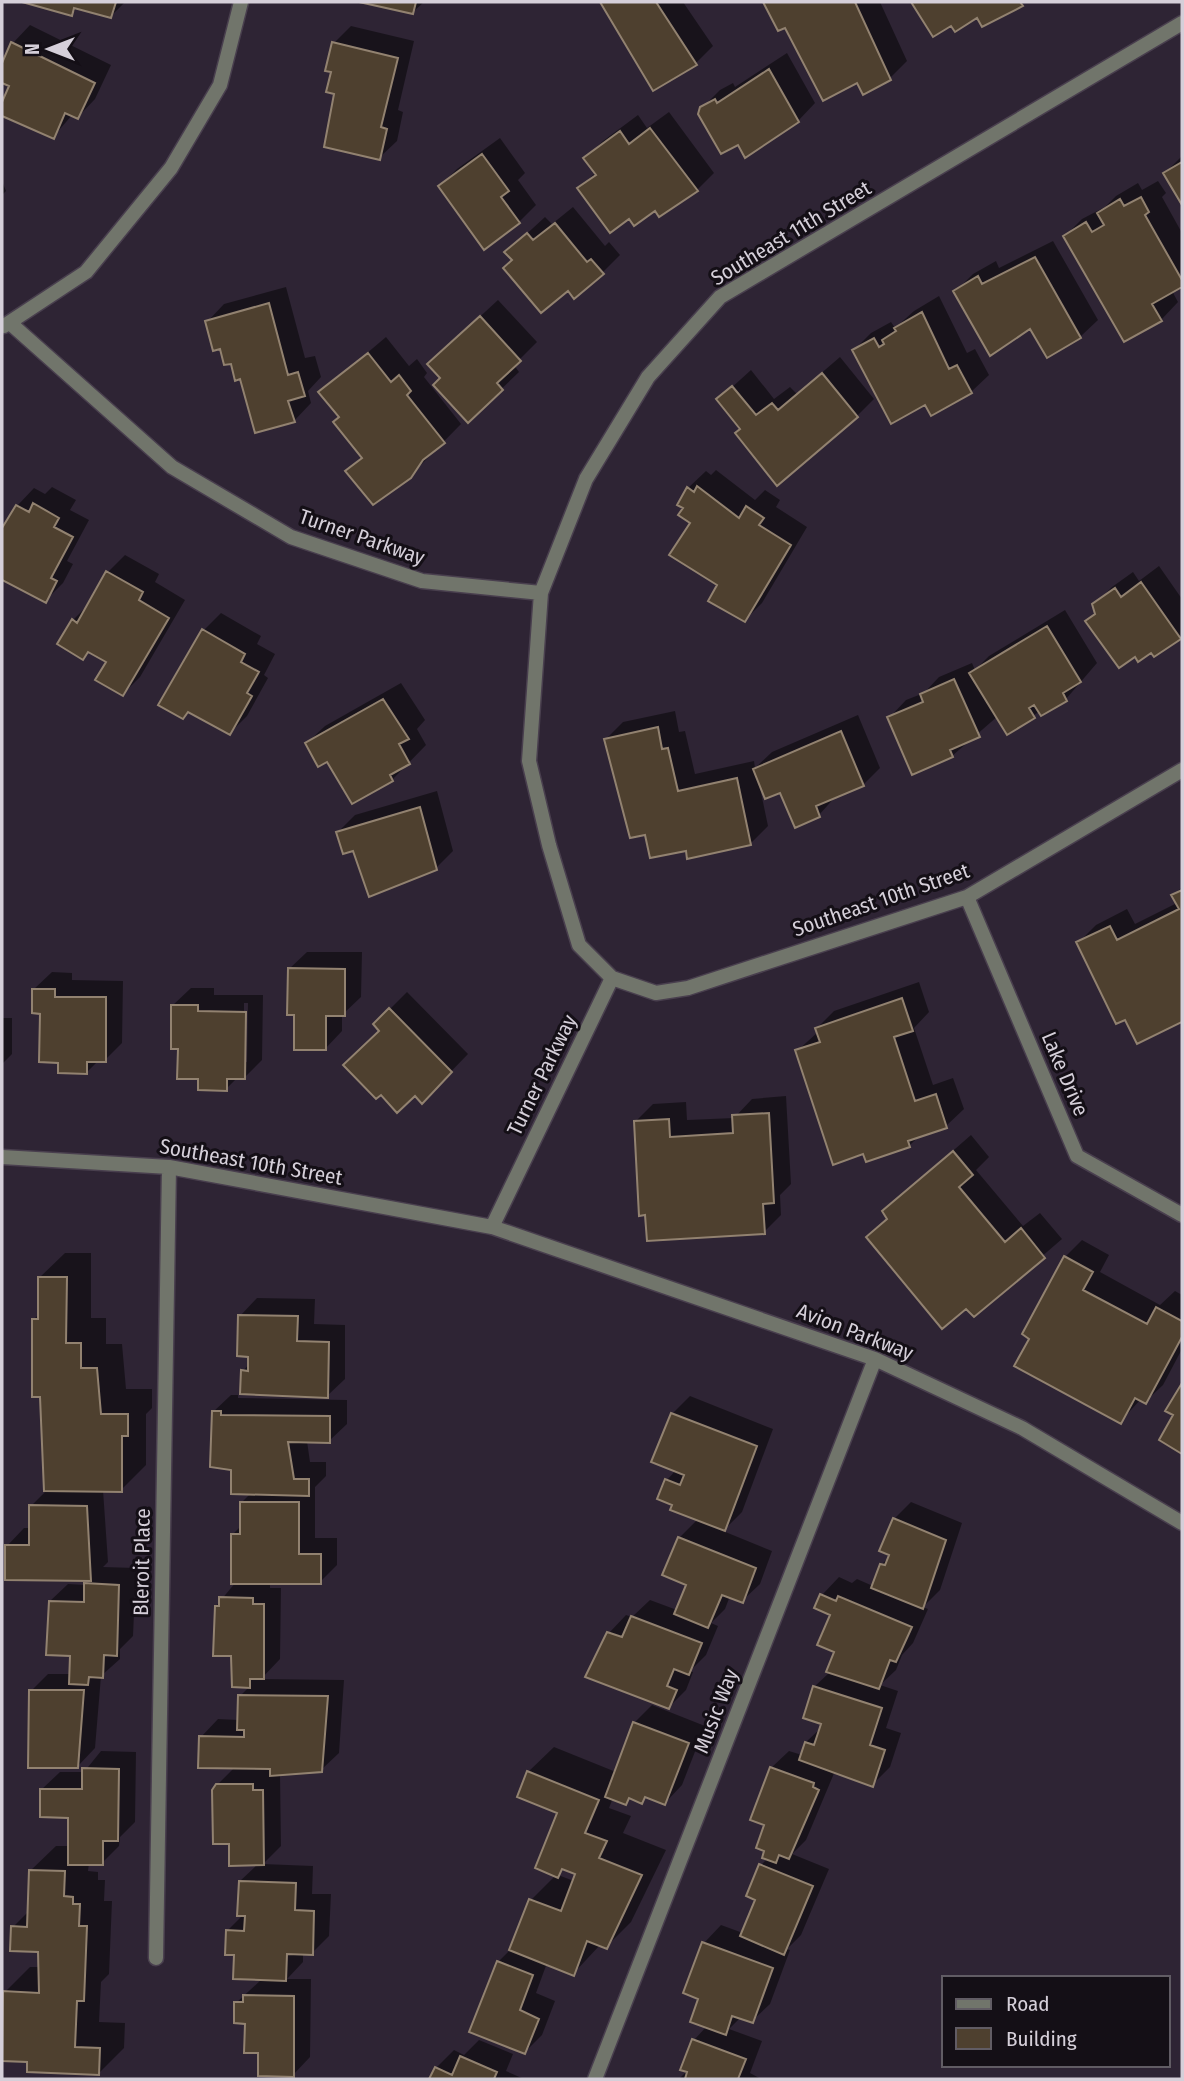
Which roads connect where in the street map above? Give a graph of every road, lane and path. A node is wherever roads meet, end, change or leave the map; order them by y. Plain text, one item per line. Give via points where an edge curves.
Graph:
1 (241, 2) edge
2 (1182, 23) edge
3 (6, 325) edge
4 (541, 593) junction
5 (1182, 770) edge
6 (967, 897) junction
7 (612, 978) junction
8 (2, 1157) edge
9 (169, 1167) junction
10 (1182, 1215) edge
11 (492, 1227) junction
12 (875, 1359) junction
13 (1182, 1523) edge
14 (156, 1958) dead end
15 (596, 2079) edge

1 - 3 street, Turner Parkway via 220,85 171,168 86,272
2 - 4 street, Southeast 11th Street via 720,297 648,377 586,479
3 - 4 street, Turner Parkway via 172,467 291,537 422,581
4 - 7 street via 529,761 579,945
5 - 6 street, Southeast 10th Street
6 - 7 street, Southeast 10th Street via 688,988 656,993
6 - 10 street, Lake Drive via 1077,1156
7 - 11 street, Turner Parkway
8 - 9 street, Southeast 10th Street
9 - 11 street, Southeast 10th Street
9 - 14 street, Bleroit Place
11 - 12 street, Avion Parkway
12 - 13 street, Avion Parkway via 1022,1428
12 - 15 street, Music Way

